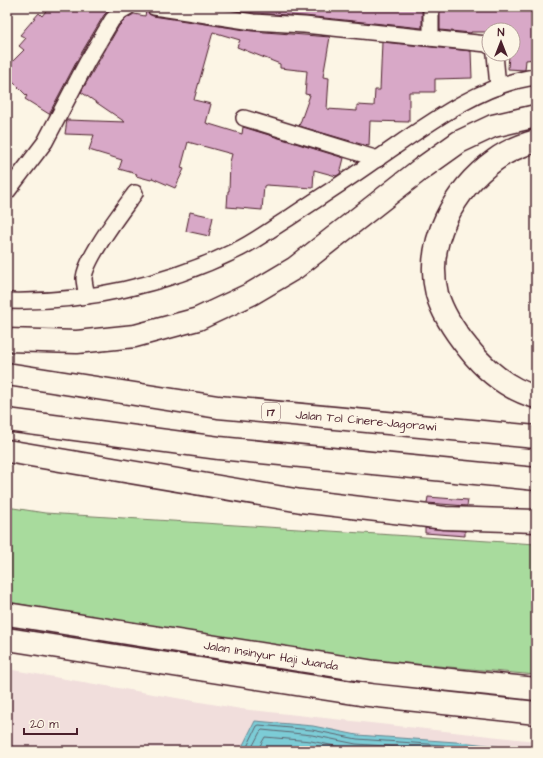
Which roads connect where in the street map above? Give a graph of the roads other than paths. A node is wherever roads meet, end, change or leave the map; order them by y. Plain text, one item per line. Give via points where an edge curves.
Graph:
1 (128, 7) edge
2 (154, 7) edge
3 (431, 7) edge
4 (431, 38) junction
5 (481, 43) edge
6 (496, 62) edge
7 (536, 77) edge
8 (498, 87) junction
9 (536, 116) edge
10 (244, 118) dead end
11 (536, 141) edge
12 (378, 159) junction
13 (7, 192) edge
14 (135, 193) dead end
15 (87, 296) junction
16 (7, 301) edge
17 (7, 340) edge
18 (7, 374) edge
19 (536, 397) edge
20 (7, 420) edge
21 (536, 436) edge
22 (7, 451) edge
23 (536, 479) edge
24 (536, 521) edge
25 (7, 614) edge
26 (7, 639) edge
27 (536, 689) edge
28 (536, 713) edge

1 - 13 street via 112,20 45,142
2 - 4 street via 252,22 304,24
3 - 4 street
4 - 5 street
6 - 8 street
7 - 8 street via 524,78
8 - 12 street via 442,115
9 - 17 highway via 492,126 459,142 295,268 251,294 198,319 136,336 77,342
10 - 12 street
11 - 19 highway via 520,146 496,159 475,176 459,195 445,218 437,245 434,269 437,293 444,313 469,350 493,375 510,386
12 - 15 street via 236,250 207,264 156,281
14 - 15 street via 89,262 84,277
15 - 16 street
18 - 21 highway, Jalan Tol Cinere–Jagorawi / 17 via 218,407
20 - 23 highway via 219,448
22 - 24 highway via 301,501 445,518
25 - 27 highway, Jalan Insinyur Haji Juanda via 375,672
26 - 28 highway, Jalan Insinyur Haji Juanda via 360,694

